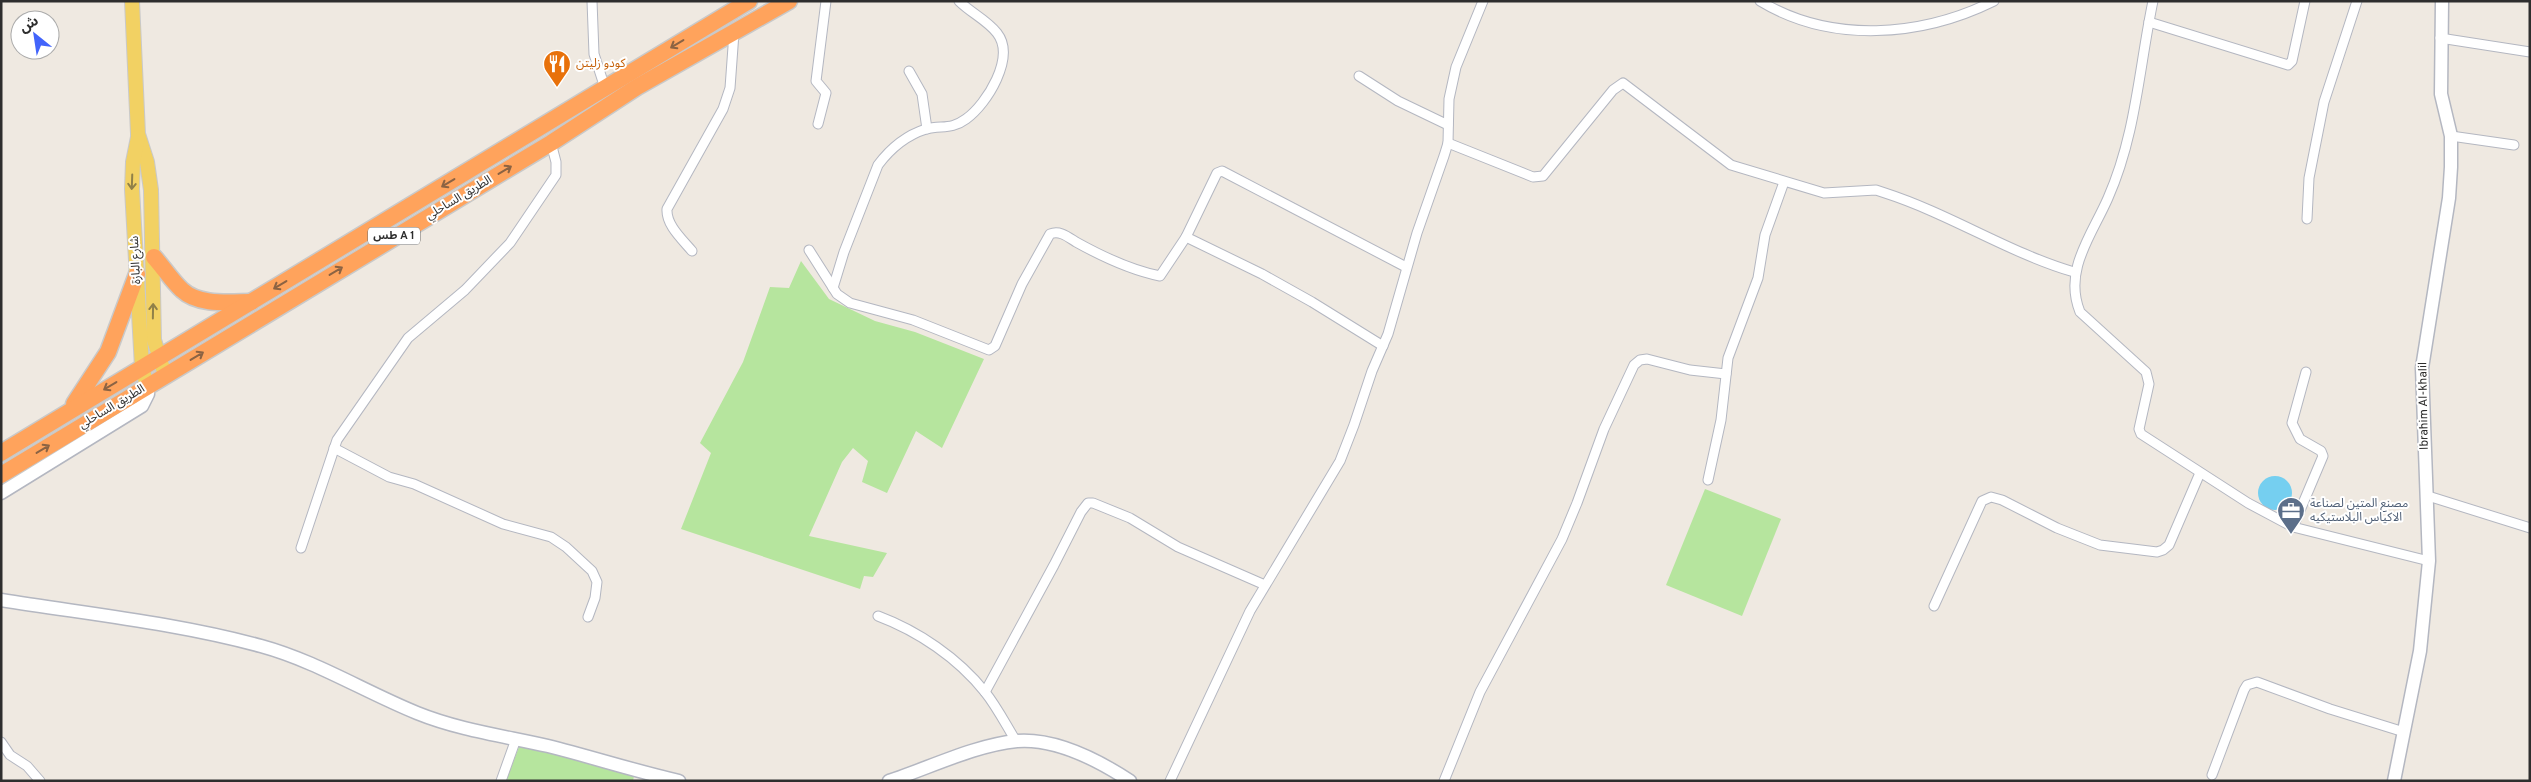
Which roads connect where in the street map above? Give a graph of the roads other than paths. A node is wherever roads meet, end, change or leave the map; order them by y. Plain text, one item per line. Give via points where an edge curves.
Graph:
1 (132, 1) edge
2 (592, 1) edge
3 (749, 1) edge
4 (789, 1) edge
5 (826, 1) edge
6 (959, 1) edge
7 (1483, 1) edge
8 (1760, 1) edge
9 (1994, 1) edge
10 (2153, 1) edge
11 (2305, 1) edge
12 (2357, 1) edge
13 (2442, 1) edge
14 (2149, 22) junction
15 (700, 30) junction
16 (734, 32) junction
17 (2440, 38) junction
18 (709, 46) junction
19 (2530, 52) edge
20 (909, 71) dead end
21 (1359, 76) dead end
22 (605, 88) junction
23 (818, 124) dead end
24 (1448, 124) junction
25 (927, 129) junction
26 (138, 134) junction
27 (2451, 136) junction
28 (1448, 143) junction
29 (551, 144) junction
30 (2514, 144) dead end
31 (1784, 182) junction
32 (2306, 219) dead end
33 (1186, 237) junction
34 (809, 250) dead end
35 (692, 251) dead end
36 (154, 257) junction
37 (1406, 267) junction
38 (2074, 272) junction
39 (137, 274) junction
40 (833, 288) junction
41 (251, 302) junction
42 (1383, 346) junction
43 (158, 357) junction
44 (142, 367) junction
45 (2306, 372) dead end
46 (1726, 374) junction
47 (165, 375) junction
48 (147, 386) junction
49 (70, 410) junction
50 (334, 448) junction
51 (1, 452) edge
52 (2200, 473) junction
53 (1, 474) edge
54 (1708, 480) dead end
55 (1, 493) edge
56 (2428, 496) junction
57 (2293, 527) junction
58 (2530, 528) edge
59 (301, 548) dead end
60 (2429, 561) junction
61 (1265, 585) junction
62 (1, 600) edge
63 (1934, 606) dead end
64 (878, 616) dead end
65 (588, 618) dead end
66 (985, 692) junction
67 (2404, 732) junction
68 (516, 739) junction
69 (1016, 741) junction
70 (1, 742) edge
71 (2212, 775) dead end
72 (40, 781) edge
73 (501, 781) edge
74 (680, 781) edge
75 (889, 781) edge
76 (1130, 781) edge
77 (1170, 781) edge
78 (1444, 781) edge
79 (2394, 781) edge

1 - 26 main road, شارع البازة
2 - 22 street via 594,54
3 - 15 highway, الطريق الساحلي / طس A 1
4 - 16 highway, الطريق الساحلي / طس A 1
5 - 23 street via 816,81 826,93
6 - 25 street via 998,34 1004,48 1003,63 994,83 967,118 942,129
7 - 24 street via 1456,67
8 - 9 street via 1790,18 1851,30 1893,30 1932,25
10 - 14 street
11 - 14 street via 2292,61 2288,65
12 - 32 street via 2324,102 2309,178
13 - 17 street, Ibrahim Al-khalil
14 - 38 street via 2132,132 2108,198
15 - 18 highway
15 -> 22 highway, الطريق الساحلي / طس A 1
16 - 18 highway, الطريق الساحلي / طس A 1
16 - 35 street via 730,88 723,109 667,209 670,223
17 - 19 street
17 - 27 street, Ibrahim Al-khalil via 2441,94
18 - 29 highway, الطريق الساحلي / طس A 1 via 637,87
20 - 25 street via 922,94
21 - 24 street via 1398,101
22 -> 41 highway, الطريق الساحلي / طس A 1
24 - 28 street
25 - 40 street via 899,142 878,165
26 - 36 main road, شارع البازة via 151,190
26 -> 39 main road, شارع البازة via 132,190
27 - 30 street
27 - 56 street, Ibrahim Al-khalil via 2449,198 2422,368 2422,428
28 - 31 street via 1533,177 1543,176 1613,90 1623,84 1732,165
28 - 37 street
47 -> 29 highway, الطريق الساحلي / طس A 1
29 - 50 street via 556,175 510,243 465,290 408,338
31 - 38 street via 1824,193 1876,190
31 - 46 street via 1764,235 1758,278 1728,358
33 - 37 street via 1217,173 1222,171
33 - 40 street via 1160,276 1150,276 1098,255 1062,234 1050,234 1022,284 995,346 989,350 913,320 850,303
33 - 42 street via 1262,274
34 - 40 street
36 - 41 highway via 183,291 194,298
43 -> 36 main road, شارع البازة via 152,316
37 - 42 street
38 - 52 street via 2075,301 2080,312 2146,372 2149,384 2140,432
39 - 44 main road, شارع البازة
39 - 49 highway via 108,352
41 - 43 highway, الطريق الساحلي / طس A 1
42 - 61 street via 1340,461
43 - 44 highway, الطريق الساحلي / طس A 1
43 - 47 main road, شارع البازة
44 - 48 main road, شارع البازة
44 -> 49 highway, الطريق الساحلي / طس A 1
45 - 57 street via 2292,422 2300,439 2321,451 2323,456
46 - 54 street via 1721,420
46 - 78 street via 1690,370 1647,359 1634,365 1604,429 1562,538 1489,675
47 - 48 highway, الطريق الساحلي / طس A 1
53 -> 48 highway, الطريق الساحلي / طس A 1
48 - 55 street via 148,394 142,406
49 - 51 highway, الطريق الساحلي / طس A 1
50 - 59 street
50 - 65 street via 389,477 423,488 503,524 551,538 566,547 592,571 597,582
52 - 57 street
52 - 63 street via 2169,544 2157,552 2100,545 2002,500 1991,497 1982,501
56 - 58 street
56 - 60 street, Ibrahim Al-khalil
57 - 60 street
60 - 67 street, Ibrahim Al-khalil via 2420,650
61 - 66 street via 1178,547 1130,518 1088,503
61 - 77 street
62 - 68 street via 137,621 262,646 452,726
64 - 66 street via 923,637
66 - 69 street
67 - 71 street via 2252,683 2244,690
67 - 79 street, Ibrahim Al-khalil
68 - 73 street
68 - 74 street
69 - 75 street via 982,749
69 - 76 street via 1068,749
70 - 72 street via 10,755 27,766

